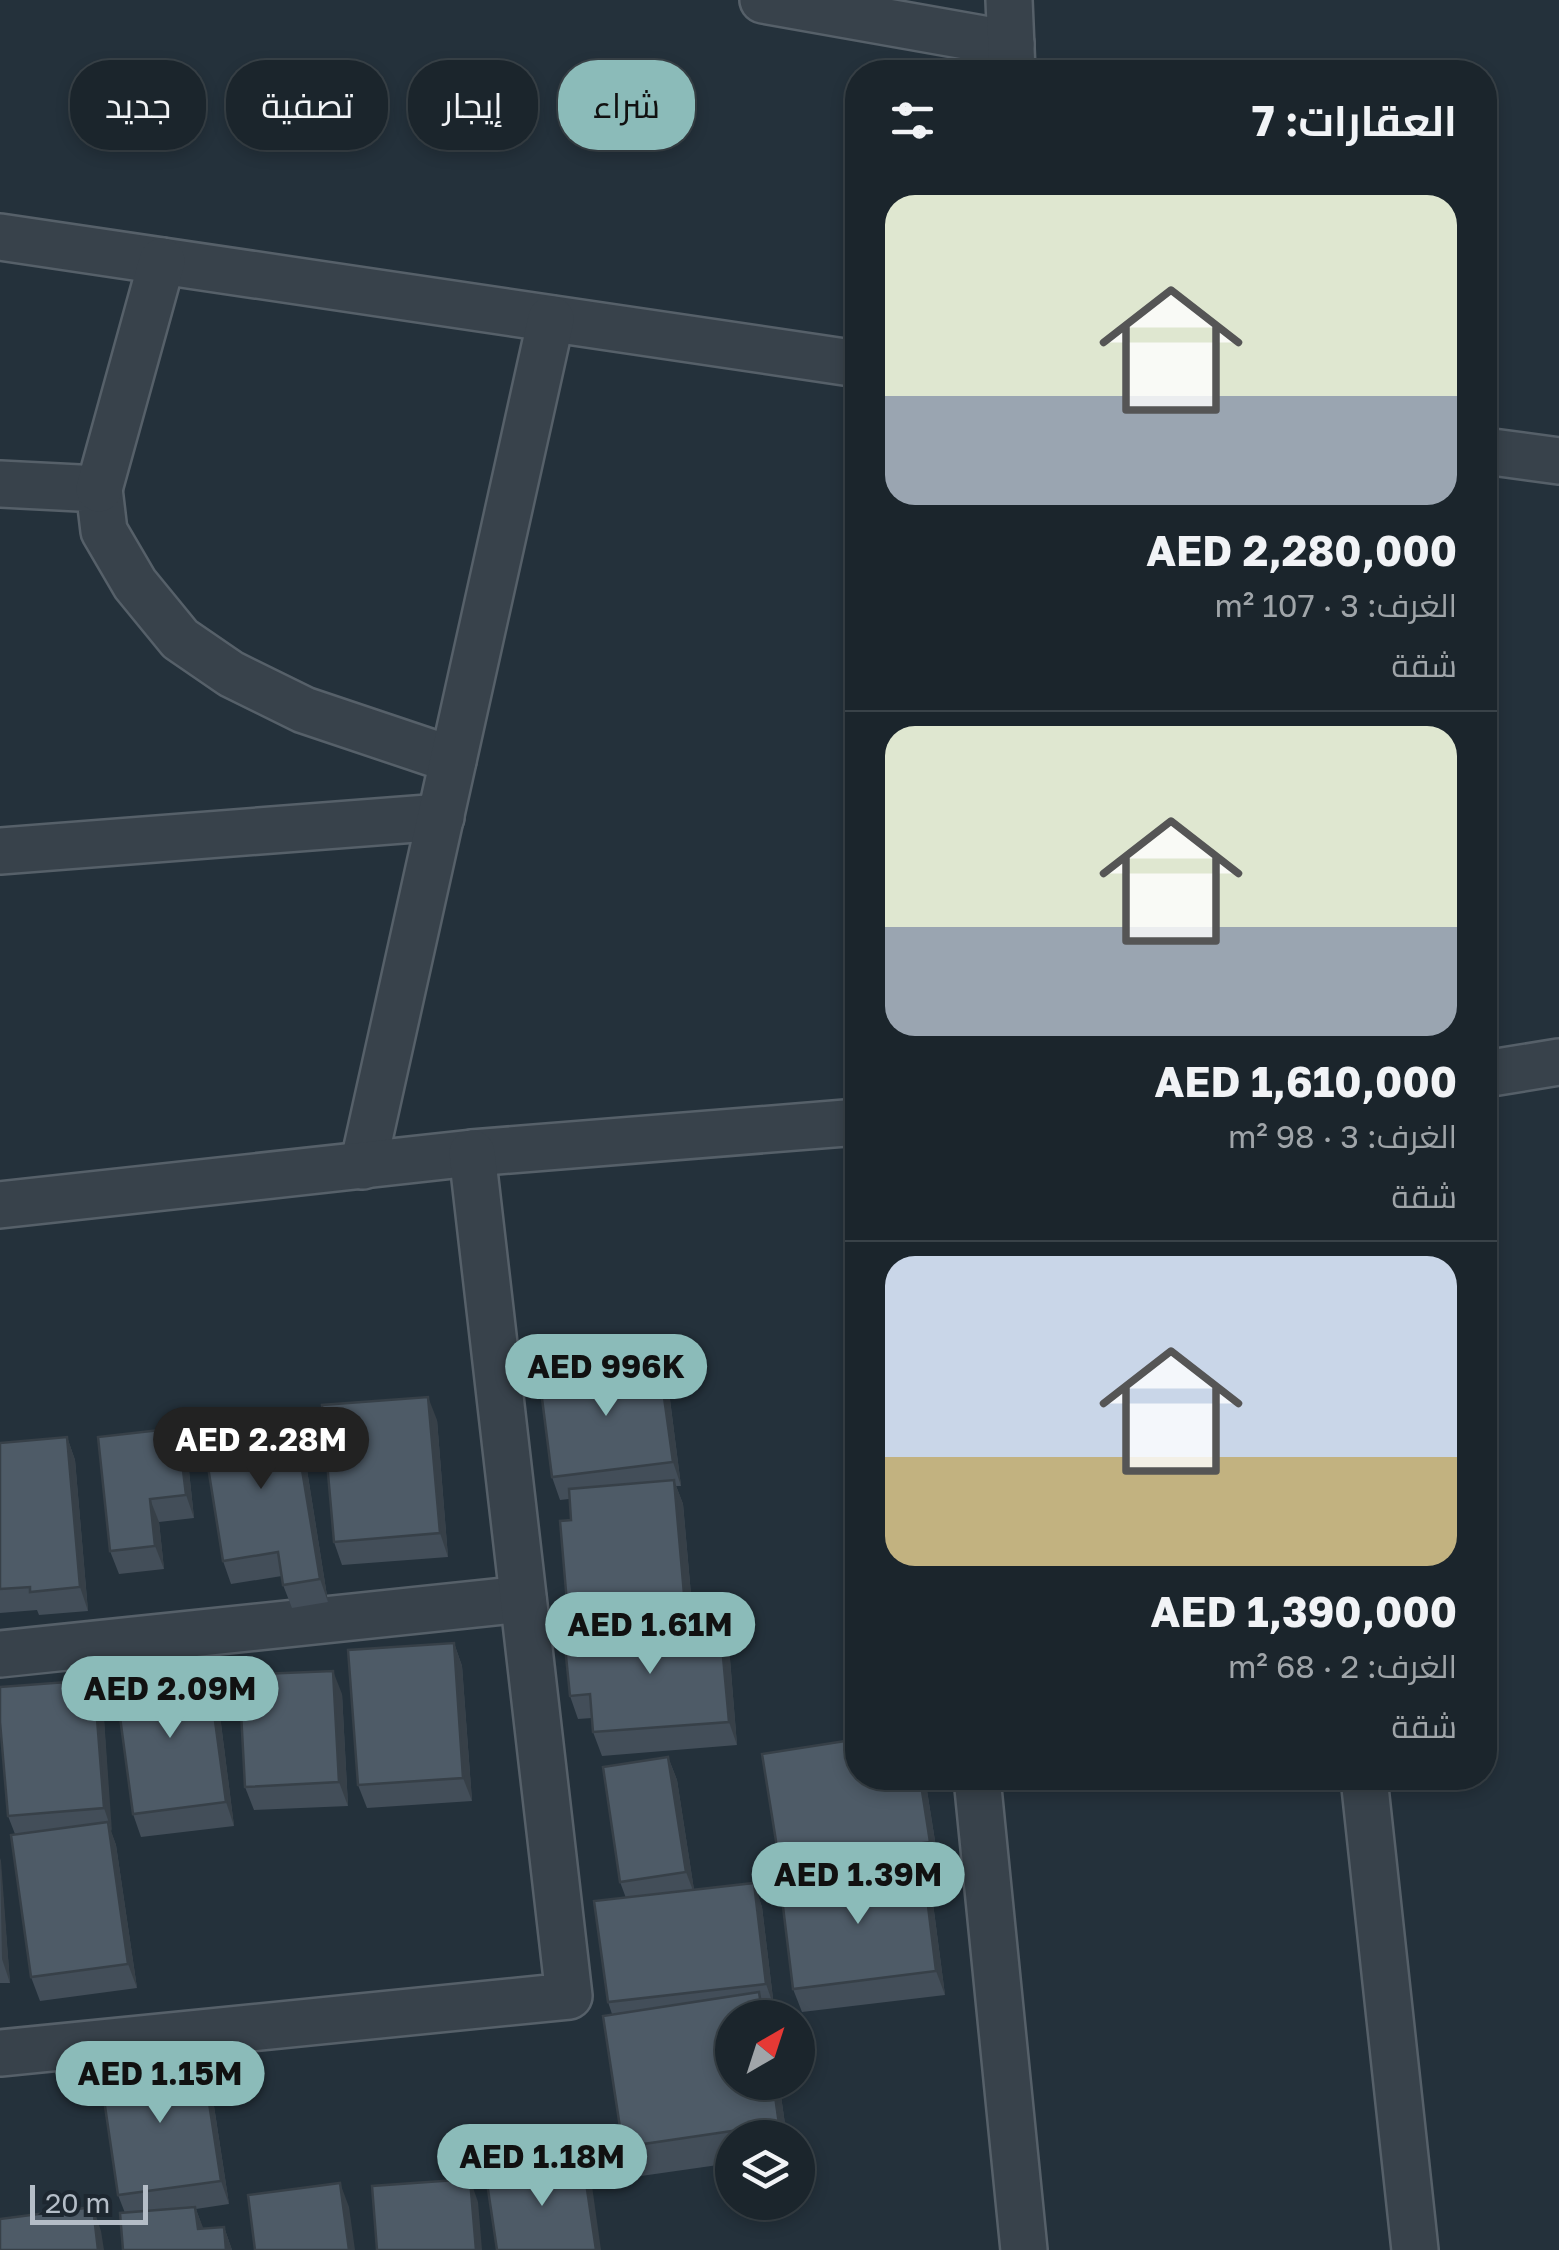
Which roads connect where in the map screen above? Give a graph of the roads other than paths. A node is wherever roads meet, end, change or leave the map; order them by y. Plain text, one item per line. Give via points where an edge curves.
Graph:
1 (762, 0) edge
2 (1011, 39) edge
3 (0, 237) edge
4 (162, 261) junction
5 (551, 319) junction
6 (845, 362) edge
7 (1497, 453) edge
8 (1559, 461) edge
9 (0, 484) edge
10 (98, 489) junction
11 (454, 760) junction
12 (440, 816) junction
13 (0, 850) edge
14 (1559, 1062) edge
15 (1497, 1072) edge
16 (845, 1123) edge
17 (472, 1153) junction
18 (363, 1166) junction
19 (0, 1204) edge
20 (523, 1599) junction
21 (0, 1654) edge
22 (978, 1790) edge
23 (1365, 1790) edge
24 (0, 2053) edge
25 (1024, 2250) edge
26 (1415, 2250) edge

1 - 2 street
3 - 4 street
4 - 5 street
4 - 10 street
5 - 6 street
5 - 11 street
7 - 8 street
9 - 10 street
10 - 11 street via 104,531 135,584 180,638 231,674 304,710
11 - 12 street
12 - 13 street
12 - 18 street
14 - 15 street
16 - 17 street
17 - 18 street
17 - 20 street
18 - 19 street
20 - 21 street
20 - 24 street via 568,1996
22 - 25 street
23 - 26 street

